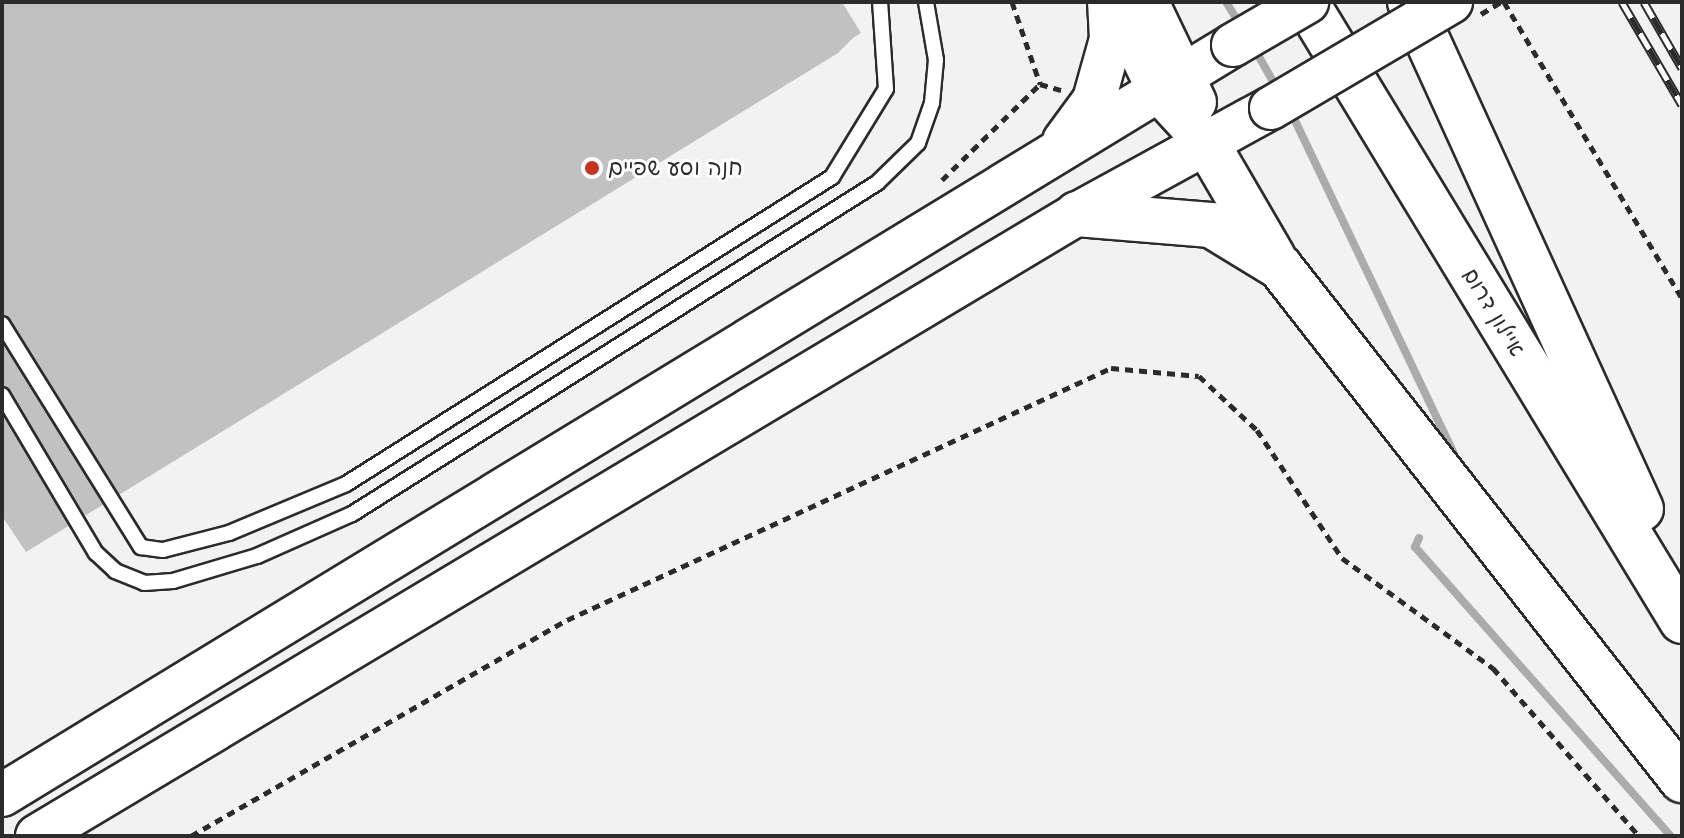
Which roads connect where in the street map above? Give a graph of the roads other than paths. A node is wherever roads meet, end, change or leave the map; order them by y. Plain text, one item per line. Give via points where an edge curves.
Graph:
1 (880, 2) edge
2 (926, 2) edge
3 (1109, 2) edge
4 (1116, 2) edge
5 (1410, 2) edge
6 (1451, 2) edge
7 (1298, 7) edge
8 (1151, 10) edge
9 (1230, 40) junction
10 (1173, 83) junction
11 (1206, 142) junction
12 (1057, 150) junction
13 (1077, 214) junction
14 (1280, 267) junction
15 (2, 324) edge
16 (2, 395) edge
17 (1682, 600) edge
18 (1682, 621) edge
19 (1682, 780) edge
20 (2, 795) edge
21 (37, 836) edge

1 - 15 lane via 886,89 832,177 346,484 229,533 163,550 141,547
2 - 16 lane via 936,60 932,103 918,143 877,183 352,514 257,556 173,581 144,583 115,571 96,553
3 - 12 main road via 1111,39 1094,100
4 - 10 main road
5 - 17 highway
6 - 11 main road, bridge
7 - 9 main road, bridge
7 - 18 highway, איילון דרום
8 - 9 main road via 1180,34
8 - 10 main road
9 - 10 main road
10 - 11 main road
10 - 12 main road
11 - 13 main road
11 - 14 highway
12 - 20 main road
13 - 14 highway via 1211,225
13 - 21 main road
14 - 19 highway

